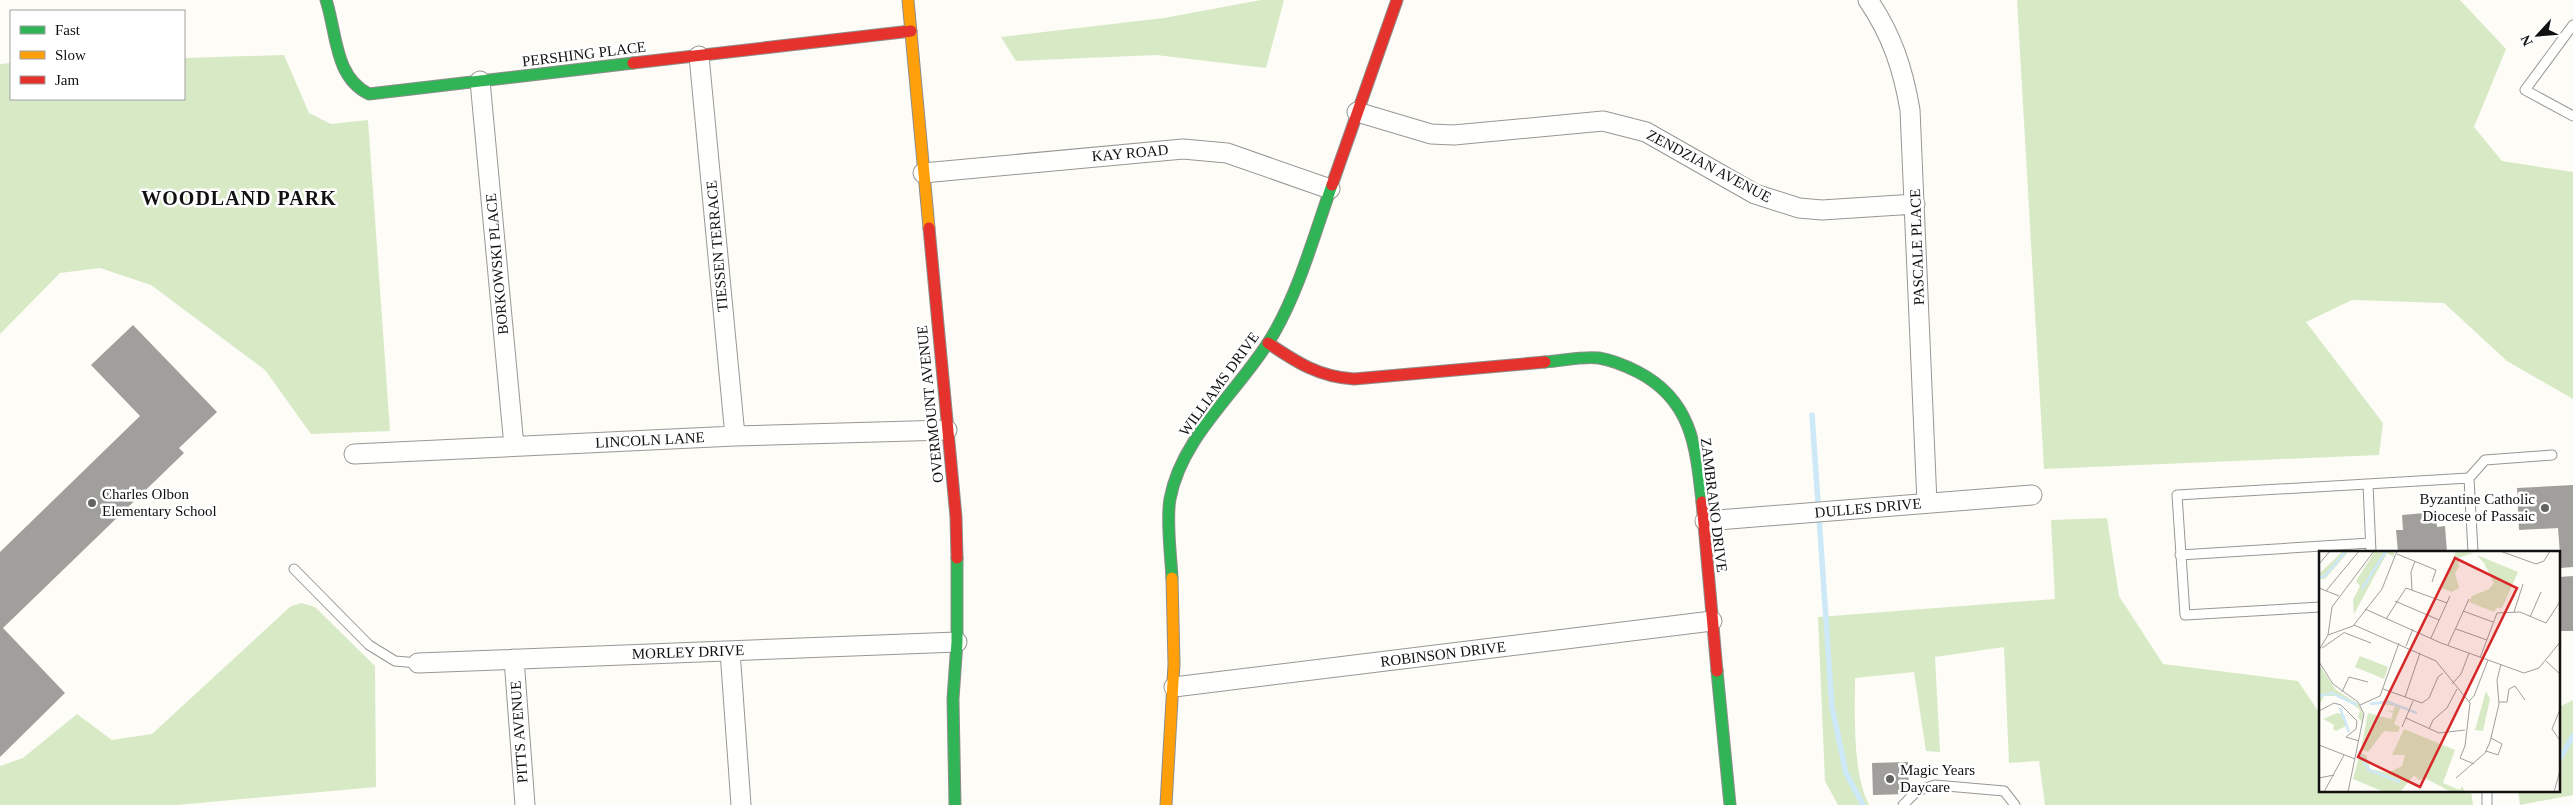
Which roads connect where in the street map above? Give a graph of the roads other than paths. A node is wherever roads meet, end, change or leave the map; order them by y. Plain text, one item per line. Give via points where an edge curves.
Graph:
1 (326, 0) edge
2 (908, 0) edge
3 (1397, 0) edge
4 (1868, 0) edge
5 (2573, 25) edge
6 (911, 31) junction
7 (699, 56) junction
8 (480, 81) junction
9 (1357, 112) junction
10 (2573, 116) edge
11 (923, 173) junction
12 (1330, 189) junction
13 (1915, 204) junction
14 (1268, 343) junction
15 (947, 430) junction
16 (735, 436) junction
17 (514, 446) junction
18 (354, 454) dead end
19 (2552, 454) dead end
20 (2469, 478) junction
21 (2368, 484) junction
22 (2032, 495) dead end
23 (1927, 503) junction
24 (1705, 521) junction
25 (2370, 548) edge
26 (2473, 551) edge
27 (2180, 555) junction
28 (294, 569) dead end
29 (2319, 607) edge
30 (1712, 621) junction
31 (958, 642) junction
32 (730, 651) junction
33 (514, 659) junction
34 (418, 662) joint
35 (1174, 687) junction
36 (2487, 792) edge
37 (525, 805) edge
38 (741, 805) edge
39 (955, 805) edge
40 (1166, 805) edge
41 (1730, 805) edge
42 (1902, 805) edge
43 (2015, 805) edge
44 (2487, 805) edge

1 - 8 street, PERSHING PLACE via 348,79 360,92 369,94
2 - 6 street, OVERMOUNT AVENUE
3 - 9 street, WILLIAMS DRIVE
4 - 13 street, PASCALE PLACE via 1887,30 1905,80 1910,110
5 - 10 lane via 2525,90
6 - 7 street, PERSHING PLACE
6 - 11 street, OVERMOUNT AVENUE
7 - 8 street, PERSHING PLACE
7 - 16 street, TIESSEN TERRACE
8 - 17 street, BORKOWSKI PLACE
9 - 12 street, WILLIAMS DRIVE
9 - 13 street, ZENDZIAN AVENUE via 1431,134 1454,135 1603,121 1646,132 1755,194 1799,208 1822,210
11 - 12 street, KAY ROAD via 1183,149 1227,153
11 - 15 street, OVERMOUNT AVENUE
12 - 14 street, WILLIAMS DRIVE via 1292,298
13 - 23 street, PASCALE PLACE
14 - 24 street, ZAMBRANO DRIVE via 1318,375 1337,379 1576,358 1615,362 1654,381 1681,409 1694,447
14 - 35 street, WILLIAMS DRIVE via 1188,450 1174,482 1170,500
15 - 16 street, LINCOLN LANE
15 - 31 street, OVERMOUNT AVENUE via 956,517
16 - 17 street, LINCOLN LANE
17 - 18 street, LINCOLN LANE
19 - 20 lane via 2485,460
20 - 21 lane
20 - 26 lane
21 - 25 lane
21 - 27 lane via 2177,495
22 - 23 street, DULLES DRIVE
23 - 24 street, DULLES DRIVE
24 - 30 street, ZAMBRANO DRIVE
25 - 27 lane
27 - 29 lane via 2185,616
28 - 34 lane via 369,645 395,661
30 - 35 street, ROBINSON DRIVE
30 - 41 street, ZAMBRANO DRIVE
31 - 32 street, MORLEY DRIVE
31 - 39 street, OVERMOUNT AVENUE via 953,699
32 - 33 street, MORLEY DRIVE
32 - 38 street
33 - 34 street, MORLEY DRIVE
33 - 37 street, PITTS AVENUE
35 - 40 street, WILLIAMS DRIVE
36 - 44 lane
42 - 43 lane via 1917,791 1935,785 2004,791

